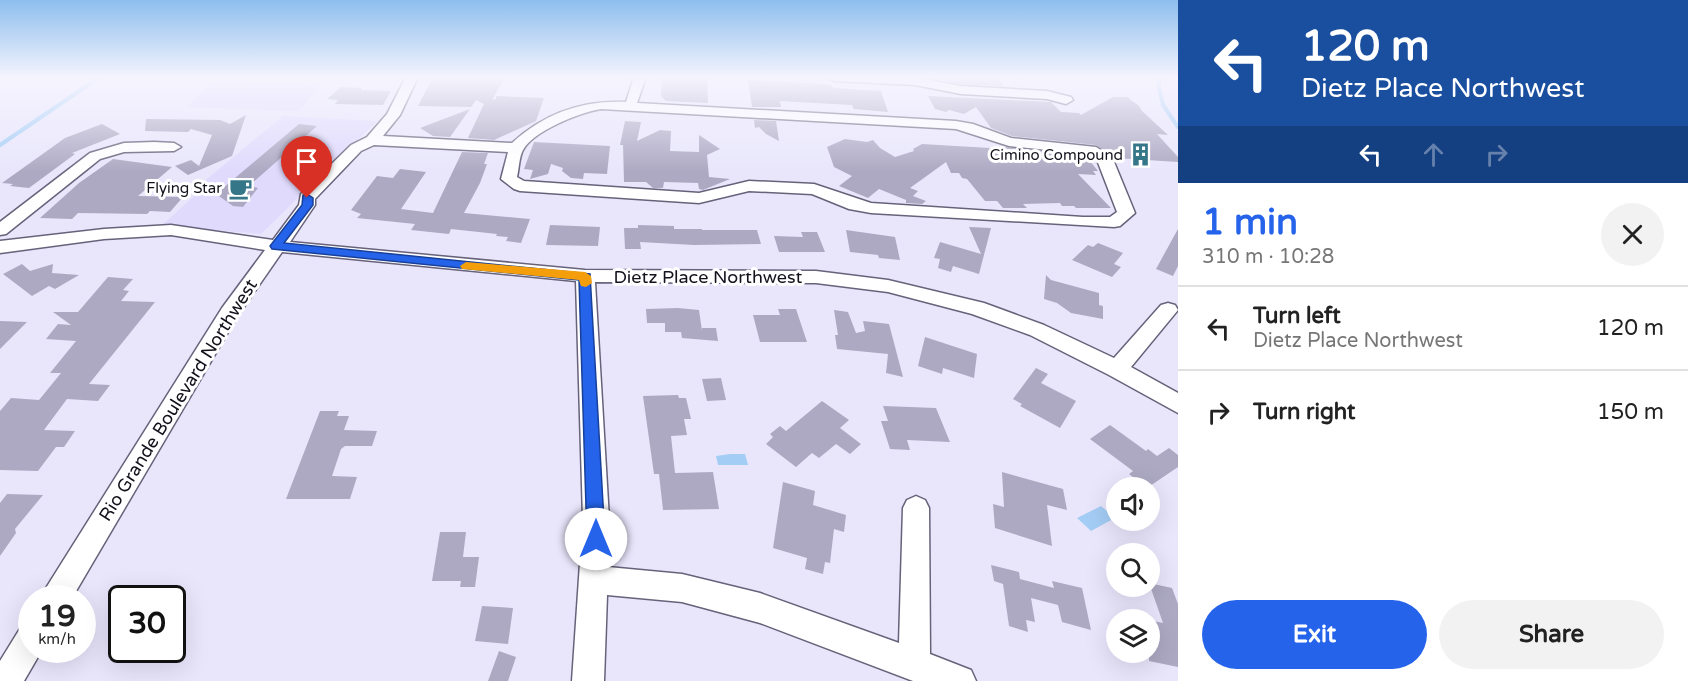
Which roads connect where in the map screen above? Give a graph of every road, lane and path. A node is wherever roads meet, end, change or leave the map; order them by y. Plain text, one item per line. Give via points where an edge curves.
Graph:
1 (396, 109) edge
2 (582, 109) edge
3 (668, 109) edge
4 (372, 140) junction
5 (174, 147) dead end
6 (516, 148) junction
7 (0, 231) edge
8 (276, 246) junction
9 (0, 247) edge
10 (585, 276) junction
11 (1168, 310) dead end
12 (1117, 369) junction
13 (1178, 404) edge
14 (915, 508) dead end
15 (595, 580) junction
16 (64, 585) edge
17 (18, 661) edge
18 (914, 666) junction
19 (6, 681) edge
20 (588, 681) edge
21 (960, 681) edge

1 - 4 street, Rio Grande Boulevard Northwest
2 - 6 street via 526,137
3 - 6 street via 956,125 1009,142 1091,150 1104,157 1126,213 1114,222 1083,222 871,208 814,189 749,186 699,198 520,186 509,179
4 - 6 street
4 - 8 street, Rio Grande Boulevard Northwest via 369,150 321,200 308,205
5 - 7 street via 107,150
8 - 9 street, Dietz Place Northwest via 171,230
8 - 10 street, Dietz Place Northwest
8 - 16 street, Rio Grande Boulevard Northwest via 229,313
10 - 12 street, Dietz Place Northwest via 816,277 888,286 977,308 1037,330
10 - 15 street via 596,519
11 - 12 street
12 - 13 street, Dietz Place Northwest
14 - 18 street
15 - 18 street via 682,588 760,608
15 - 20 street
17 - 19 street
18 - 21 street

